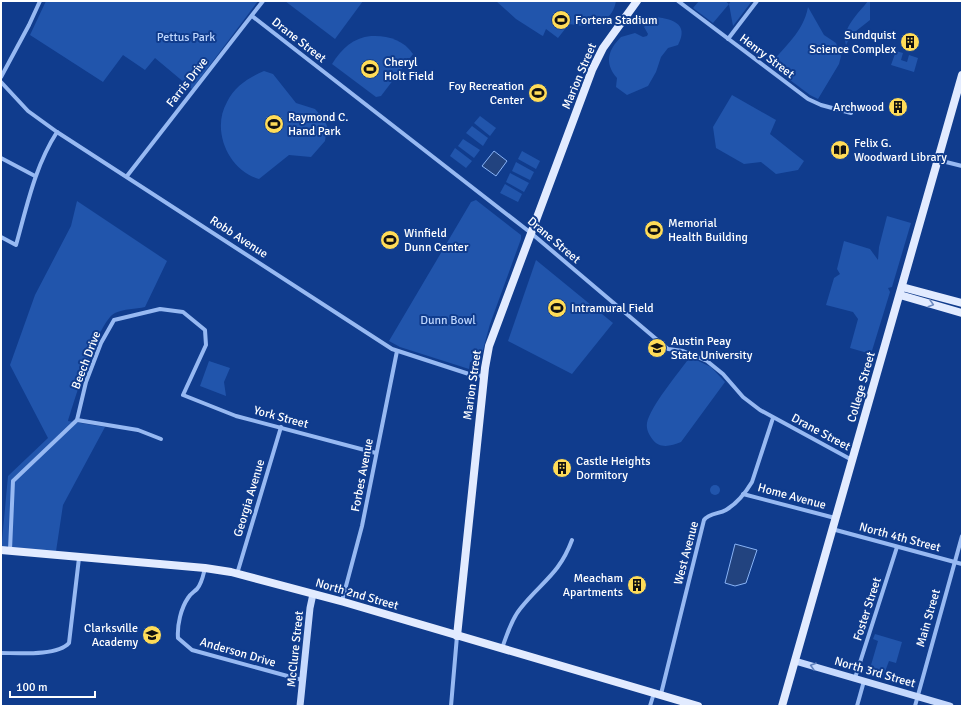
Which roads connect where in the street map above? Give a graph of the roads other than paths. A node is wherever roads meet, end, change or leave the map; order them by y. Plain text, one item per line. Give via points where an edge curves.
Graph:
1 (40, 1) edge
2 (263, 1) edge
3 (637, 1) edge
4 (678, 1) edge
5 (757, 1) edge
6 (252, 16) junction
7 (728, 39) junction
8 (962, 75) edge
9 (1, 77) edge
10 (1, 82) edge
11 (851, 114) dead end
12 (57, 132) junction
13 (1, 158) edge
14 (938, 160) junction
15 (962, 166) edge
16 (35, 176) junction
17 (127, 176) junction
18 (531, 233) junction
19 (1, 237) edge
20 (902, 287) junction
21 (900, 295) junction
22 (962, 303) edge
23 (962, 313) edge
24 (397, 351) junction
25 (484, 376) junction
26 (183, 395) joint
27 (773, 418) junction
28 (77, 420) junction
29 (280, 427) junction
30 (161, 439) dead end
31 (376, 453) junction
32 (852, 460) junction
33 (743, 494) junction
34 (835, 518) junction
35 (832, 529) junction
36 (962, 536) edge
37 (572, 540) dead end
38 (897, 546) junction
39 (1, 550) edge
40 (10, 550) junction
41 (79, 558) junction
42 (955, 562) junction
43 (962, 564) edge
44 (205, 568) junction
45 (237, 574) junction
46 (313, 594) junction
47 (341, 602) junction
48 (457, 636) junction
49 (502, 649) junction
50 (1, 653) edge
51 (795, 661) junction
52 (855, 678) junction
53 (302, 680) junction
54 (864, 681) junction
55 (657, 693) junction
56 (918, 696) junction
57 (300, 706) edge
58 (450, 706) edge
59 (650, 706) edge
60 (698, 706) edge
61 (782, 706) edge
62 (857, 706) edge
63 (916, 706) edge
64 (950, 706) edge

1 - 9 street
2 - 6 street, Farris Drive
3 - 18 main road, Marion Street via 607,42 592,70
4 - 7 street, Henry Street
5 - 7 street
6 - 17 street, Farris Drive
6 - 18 street, Drane Street
7 - 11 street, Henry Street via 808,99
8 - 14 main road, College Street
10 - 12 street, Robb Avenue via 28,111
12 - 16 street
12 - 17 street, Robb Avenue
13 - 16 street
14 - 15 street
14 - 20 main road, College Street
16 - 19 street via 16,245
17 - 24 street, Robb Avenue
18 - 25 main road, Marion Street via 490,346
18 - 27 street, Drane Street via 668,349 707,360 723,374 742,397
20 - 21 main road, College Street
20 - 22 main road
21 -> 23 main road
21 - 32 main road, College Street
24 - 25 street, Robb Avenue via 472,375
24 - 31 street, Forbes Avenue
25 - 48 main road, Marion Street
26 - 28 street, Beech Drive via 206,345 205,330 182,312 160,309 114,320 101,343 86,382
26 - 29 street, York Street via 236,416
27 - 32 street, Drane Street
27 - 33 street, West Avenue via 752,482
28 - 30 street via 138,430
28 - 40 street via 13,481
29 - 31 street, York Street
29 - 45 street, Georgia Avenue
31 - 47 street, Forbes Avenue via 362,526
32 - 34 main road, College Street
33 - 34 street, Home Avenue
33 - 55 street, West Avenue via 729,508 707,516 704,520
34 - 35 main road, College Street
35 - 38 street, North 4th Street
35 - 51 main road, College Street
36 - 42 street, Main Street
37 - 49 street via 561,564 519,609
38 - 42 street, North 4th Street
38 - 52 street, Foster Street
39 - 40 main road, North 2nd Street
40 - 41 main road, North 2nd Street
41 - 44 main road, North 2nd Street
41 - 50 street via 69,643 54,651
42 - 43 street, North 4th Street
42 - 56 street, Main Street
44 - 45 main road, North 2nd Street
44 - 53 street, Anderson Drive via 203,580 183,607 177,630 178,638 192,650
45 - 46 main road, North 2nd Street
46 - 47 main road, North 2nd Street
46 - 53 main road, McClure Street
47 - 48 main road, North 2nd Street
48 - 49 main road, North 2nd Street
48 - 58 street, Marion Street
49 - 55 main road, North 2nd Street
52 -> 51 main road, North 3rd Street
51 - 61 main road, College Street
52 - 54 main road, North 3rd Street
53 - 57 main road, McClure Street
54 - 56 main road, North 3rd Street
54 - 62 street
55 - 59 street
55 - 60 main road, North 2nd Street
56 - 63 street, Main Street
56 - 64 main road, North 3rd Street

